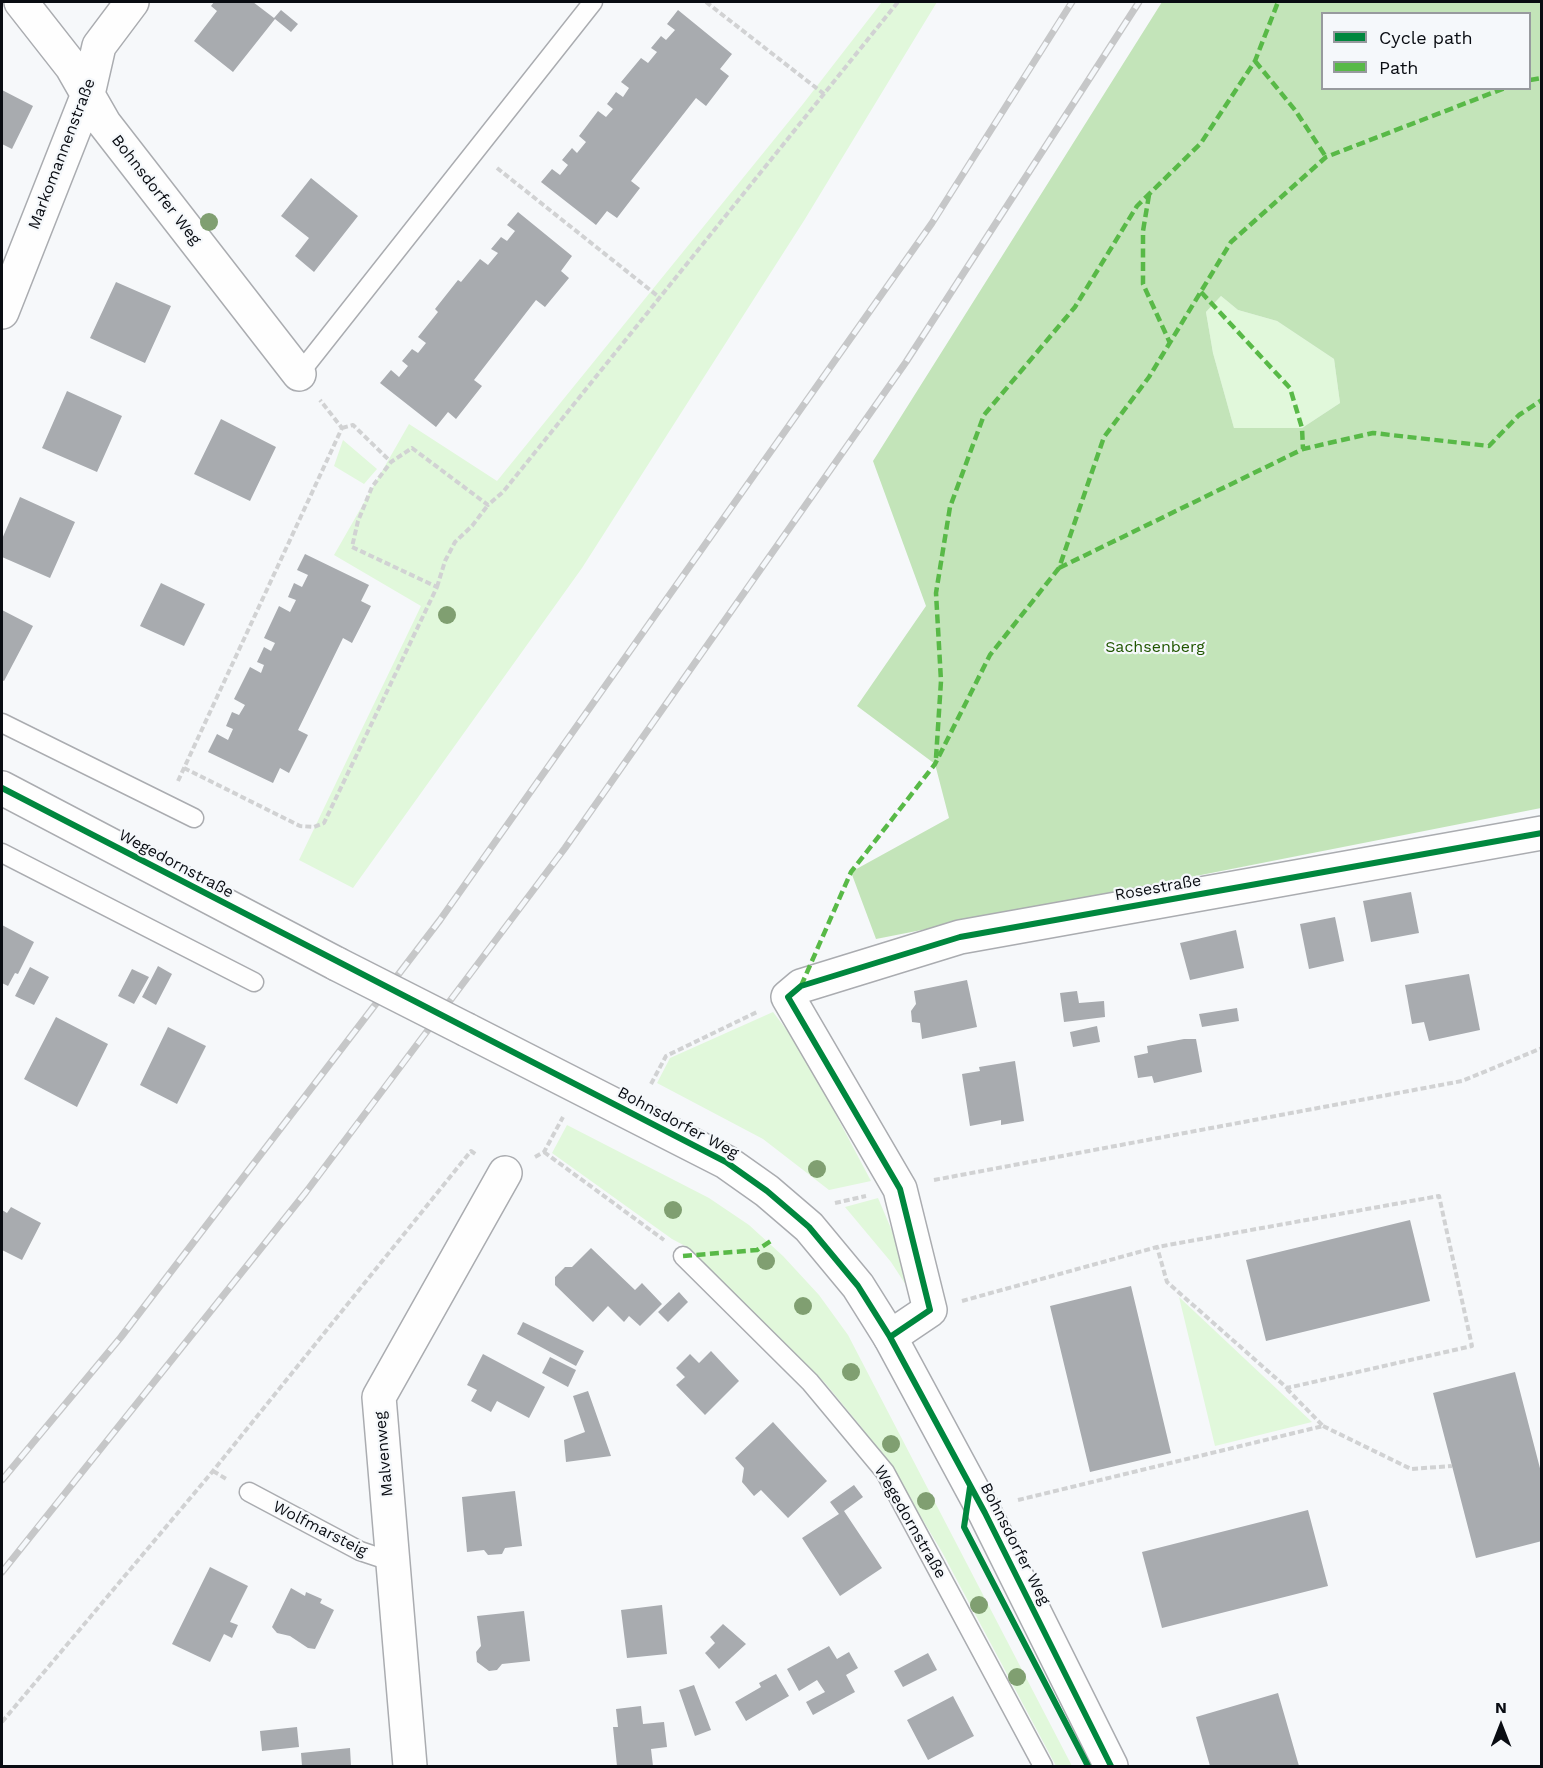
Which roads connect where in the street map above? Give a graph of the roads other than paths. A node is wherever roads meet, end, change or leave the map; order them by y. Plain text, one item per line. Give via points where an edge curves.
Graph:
1 (21, 2) edge
2 (132, 2) edge
3 (593, 2) edge
4 (88, 94) junction
5 (2, 312) edge
6 (299, 374) joint
7 (2, 723) edge
8 (2, 788) edge
9 (194, 818) dead end
10 (1542, 832) edge
11 (2, 853) edge
12 (254, 982) dead end
13 (467, 1030) joint
14 (505, 1173) road end
15 (683, 1256) road end
16 (890, 1336) junction
17 (249, 1492) dead end
18 (393, 1562) junction
19 (410, 1767) edge
20 (1043, 1767) edge
21 (1111, 1767) edge

1 - 4 street, Bohnsdorfer Weg
2 - 4 street, Markomannenstraße via 99,46
3 - 6 lane
4 - 5 street, Markomannenstraße
4 - 6 street, Bohnsdorfer Weg via 104,123
7 - 9 lane
8 - 13 street, Wegedornstraße, bridge
10 - 16 street, Rosestraße via 960,937 801,986 788,997 900,1189 930,1310
11 - 12 lane
13 - 16 street, Bohnsdorfer Weg via 726,1162 767,1191 809,1227 858,1286
14 - 18 street, Malvenweg via 379,1397
15 - 20 lane, Wegedornstraße via 810,1382 885,1472
16 - 21 street, Bohnsdorfer Weg via 985,1514
17 - 18 lane, Wolfmarsteig via 360,1551
18 - 19 street, Malvenweg

